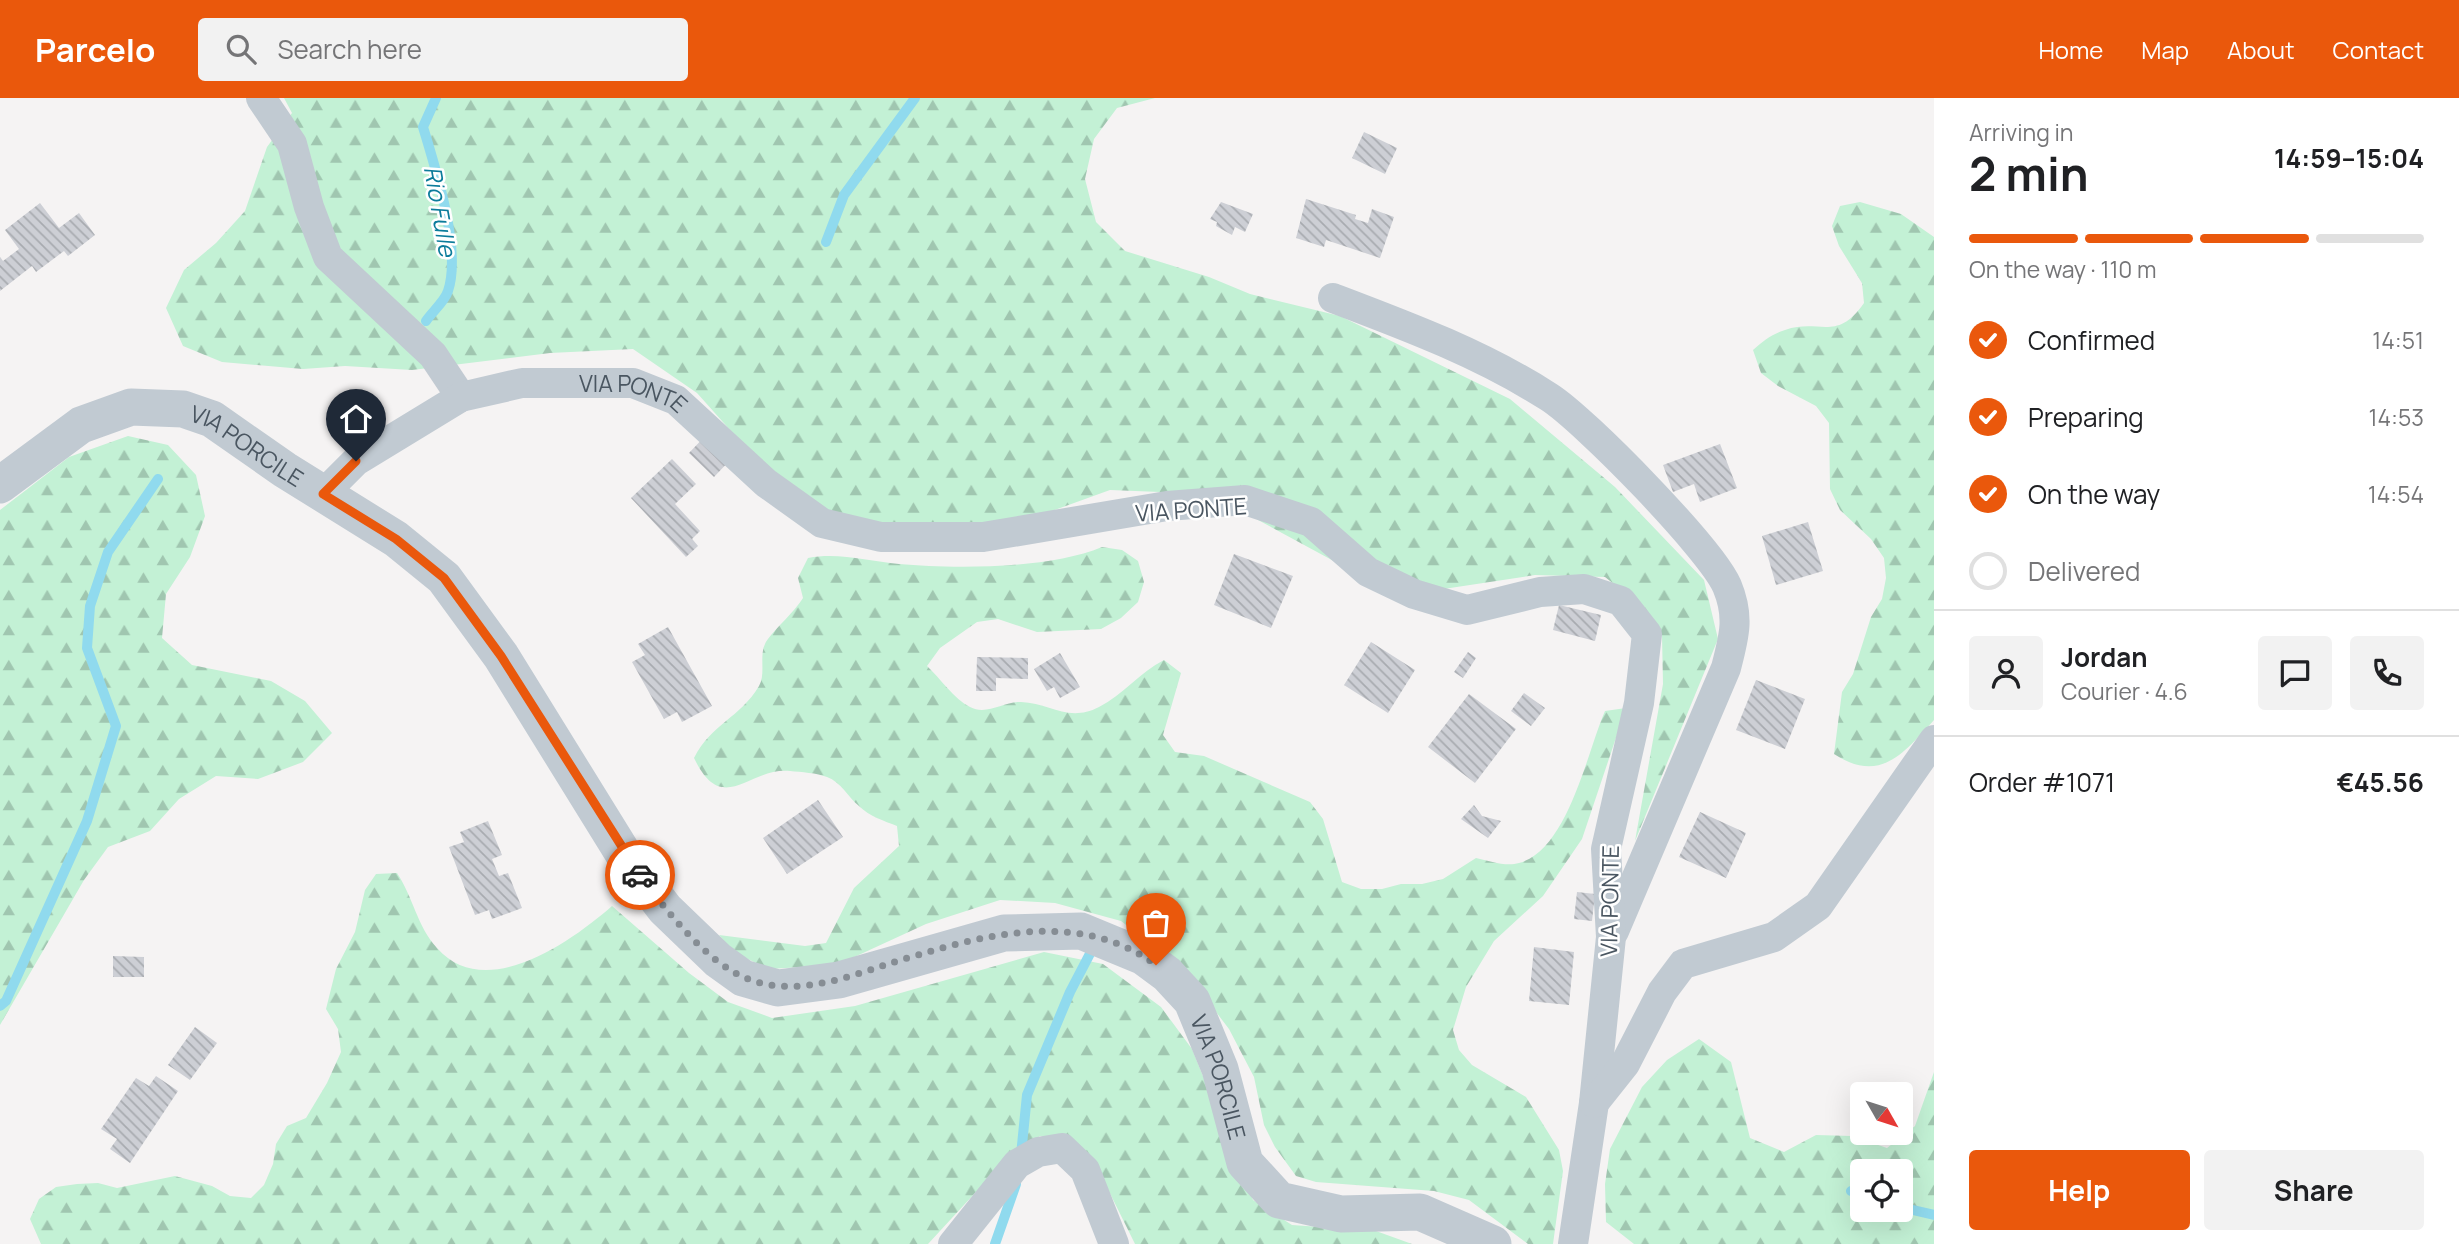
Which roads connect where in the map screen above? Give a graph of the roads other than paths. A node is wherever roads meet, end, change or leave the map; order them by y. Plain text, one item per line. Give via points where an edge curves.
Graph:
1 (261, 98) edge
2 (1333, 298) dead end
3 (461, 397) junction
4 (0, 485) edge
5 (323, 494) junction
6 (1934, 740) edge
7 (1611, 937) junction
8 (1594, 1103) junction
9 (953, 1244) edge
10 (1114, 1244) edge
11 (1493, 1244) edge
12 (1573, 1244) edge

1 - 3 street via 292,144 328,257 433,355
2 - 7 street via 1483,359 1552,398 1603,444 1690,536 1726,584 1737,627 1726,668
3 - 5 street, VIA PONTE via 356,461
3 - 7 street, VIA PONTE via 522,383 633,383 676,400 766,483 822,523 881,537 983,537 1167,506 1245,500 1311,522 1368,572 1414,594 1467,610 1540,592 1584,589 1621,601 1647,634 1639,703 1606,849
4 - 5 street, VIA PORCILE via 81,425 131,407 183,409 212,419
5 - 11 street, VIA PORCILE via 396,539 444,578 501,656 665,909 743,978 778,988 839,980 1004,933 1082,931 1144,957 1192,1002 1220,1069 1245,1163 1279,1200 1341,1214 1420,1212
6 - 8 street via 1818,906 1774,937 1683,964 1662,992 1625,1064
7 - 8 street, VIA PONTE
8 - 12 street, VIA PONTE
9 - 10 street via 1017,1164 1038,1152 1062,1149 1085,1170

